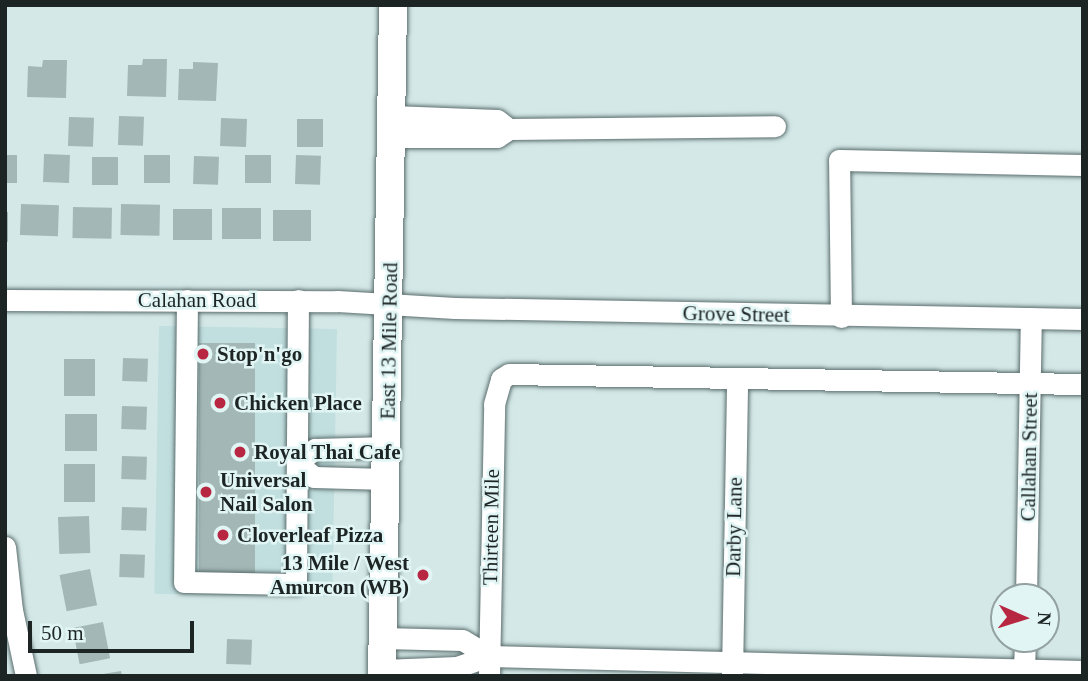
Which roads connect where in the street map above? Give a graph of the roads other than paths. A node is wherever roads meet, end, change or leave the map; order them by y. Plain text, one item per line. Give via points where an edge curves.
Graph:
1 (383, 5) edge
2 (393, 5) edge
3 (775, 126) dead end
4 (392, 127) junction
5 (1083, 165) edge
6 (5, 300) edge
7 (187, 300) junction
8 (298, 300) junction
9 (390, 303) junction
10 (5, 310) edge
11 (841, 317) junction
12 (1031, 318) junction
13 (1083, 319) edge
14 (737, 378) junction
15 (1030, 384) junction
16 (1083, 384) edge
17 (387, 447) junction
18 (297, 463) junction
19 (386, 479) junction
20 (5, 547) edge
21 (6, 578) edge
22 (1026, 583) edge
23 (383, 638) junction
24 (1025, 653) edge
25 (489, 666) edge
26 (732, 669) edge
27 (1024, 669) junction
28 (1083, 671) edge
29 (382, 673) edge
30 (26, 676) edge

1 - 2 street
2 - 4 main road, East 13 Mile Road
3 - 4 street via 509,129 496,120
4 - 9 main road, East 13 Mile Road
5 - 11 street via 839,160
6 - 7 street, Calahan Road
6 - 10 street
7 - 8 street, Calahan Road
7 - 18 street via 184,582 296,584
8 - 9 street, Calahan Road
8 - 18 street
9 - 11 street, Grove Street
9 - 17 main road, East 13 Mile Road
11 - 12 street, Grove Street
12 - 13 street, Grove Street
12 - 15 street, Callahan Street
14 - 15 street
14 - 25 street, Thirteen Mile via 522,372 501,379 494,404
14 - 26 street, Darby Lane
15 - 16 street
15 - 22 street, Callahan Street
17 - 18 street via 315,449
17 - 19 main road, East 13 Mile Road
18 - 19 street via 314,477
19 - 23 main road, East 13 Mile Road
20 - 21 street
21 - 30 street
23 - 25 street via 462,640
23 - 29 main road, East 13 Mile Road
24 - 27 street
25 - 26 street
25 - 29 street
26 - 27 street
27 - 28 street

